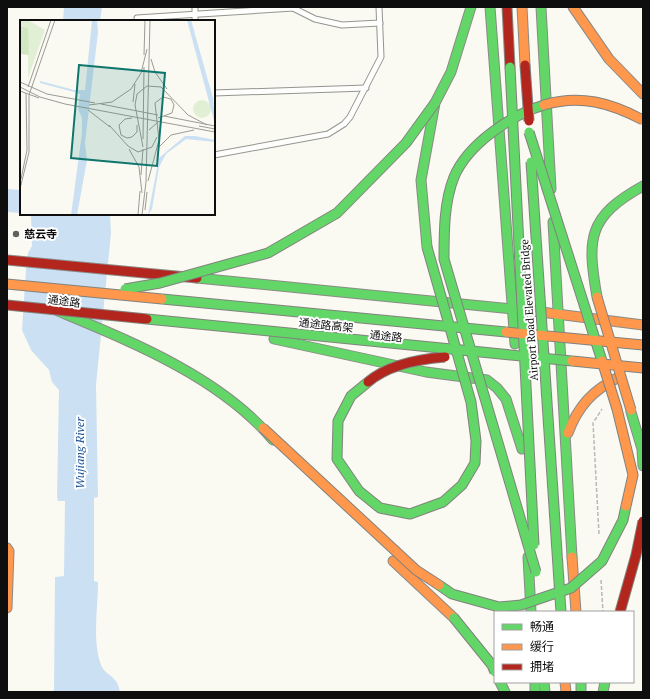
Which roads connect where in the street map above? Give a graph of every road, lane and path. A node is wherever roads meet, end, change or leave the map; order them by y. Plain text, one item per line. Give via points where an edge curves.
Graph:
1 (195, 7) edge
2 (379, 7) edge
3 (471, 7) edge
4 (490, 7) edge
5 (507, 7) edge
6 (522, 7) edge
7 (541, 7) edge
8 (573, 7) edge
9 (137, 18) dead end
10 (195, 18) edge
11 (380, 23) junction
12 (366, 88) junction
13 (215, 93) edge
14 (643, 94) edge
15 (435, 103) junction
16 (643, 120) edge
17 (529, 132) junction
18 (215, 155) edge
19 (643, 186) edge
20 (7, 260) edge
21 (7, 284) edge
22 (100, 294) junction
23 (7, 306) edge
24 (512, 308) junction
25 (61, 312) junction
26 (558, 314) junction
27 (643, 325) edge
28 (255, 335) junction
29 (643, 339) edge
30 (626, 344) junction
31 (643, 345) edge
32 (496, 354) junction
33 (516, 362) junction
34 (560, 366) junction
35 (643, 368) edge
36 (624, 374) junction
37 (643, 376) edge
38 (605, 406) dead end
39 (263, 428) junction
40 (566, 440) junction
41 (522, 449) junction
42 (643, 466) edge
43 (643, 521) edge
44 (599, 535) dead end
45 (7, 548) edge
46 (536, 572) junction
47 (601, 574) dead end
48 (635, 594) dead end
49 (7, 608) edge
50 (531, 611) edge
51 (539, 611) edge
52 (561, 611) edge
53 (576, 611) edge
54 (603, 611) edge
55 (620, 611) edge
56 (626, 611) edge
57 (494, 670) edge
58 (500, 683) edge
59 (505, 692) edge

1 - 10 lane
2 - 11 lane
3 - 15 main road via 451,72
4 - 24 main road
5 - 46 main road, Airport Road Elevated Bridge, bridge
6 - 17 main road, Airport Road Elevated Bridge, bridge
7 - 26 main road
8 - 14 main road via 609,59
9 - 10 lane
10 - 11 lane via 293,8 315,19 342,25
11 - 12 lane via 381,57
12 - 13 lane
12 - 18 lane via 344,124 328,134
15 - 22 main road, bridge via 406,143 337,212 268,253 160,283
15 - 32 main road, bridge via 421,180 427,247 445,314 456,351 458,358 471,402 476,441 475,463 462,485 444,502 410,514 380,508 359,491 337,459 338,421 351,396 378,373 423,359 445,357 452,357 460,356
16 - 46 main road, bridge via 626,111 594,101 559,101 520,112 482,139 454,176 444,212 444,259
17 - 39 main road, bridge via 617,409 633,475 623,520 602,561 571,588 521,605 499,607 452,594 416,570
17 - 52 main road, Airport Road Elevated Bridge, bridge
19 - 42 main road, bridge via 607,209 594,233 591,256 597,297 640,441
20 - 24 main road
21 - 22 main road, 通途路高架, bridge
22 - 30 main road, 通途路高架, bridge
23 - 25 main road, 通途路高架, bridge
24 - 26 main road
24 - 33 main road
25 - 28 main road, 通途路
25 - 32 main road, 通途路高架, bridge
25 - 39 main road via 130,341 221,391
26 - 27 main road
26 - 34 main road
28 - 33 main road, 通途路
28 - 41 main road via 426,372 487,380 498,388 506,399
29 - 30 main road, bridge
30 - 31 main road, 通途路高架, bridge
32 - 35 main road, 通途路高架, bridge
33 - 34 main road, 通途路
33 - 41 main road
34 - 36 main road, 通途路
34 - 40 main road
36 - 37 main road, 通途路
36 - 40 main road via 601,385 583,403 573,416
38 - 44 path via 593,423
39 - 57 main road, bridge via 299,472 454,618
40 - 53 main road
41 - 50 main road
43 - 55 main road, bridge
45 - 49 main road
46 - 51 main road, Airport Road Elevated Bridge
47 - 54 path
48 - 56 main road
58 - 59 main road

